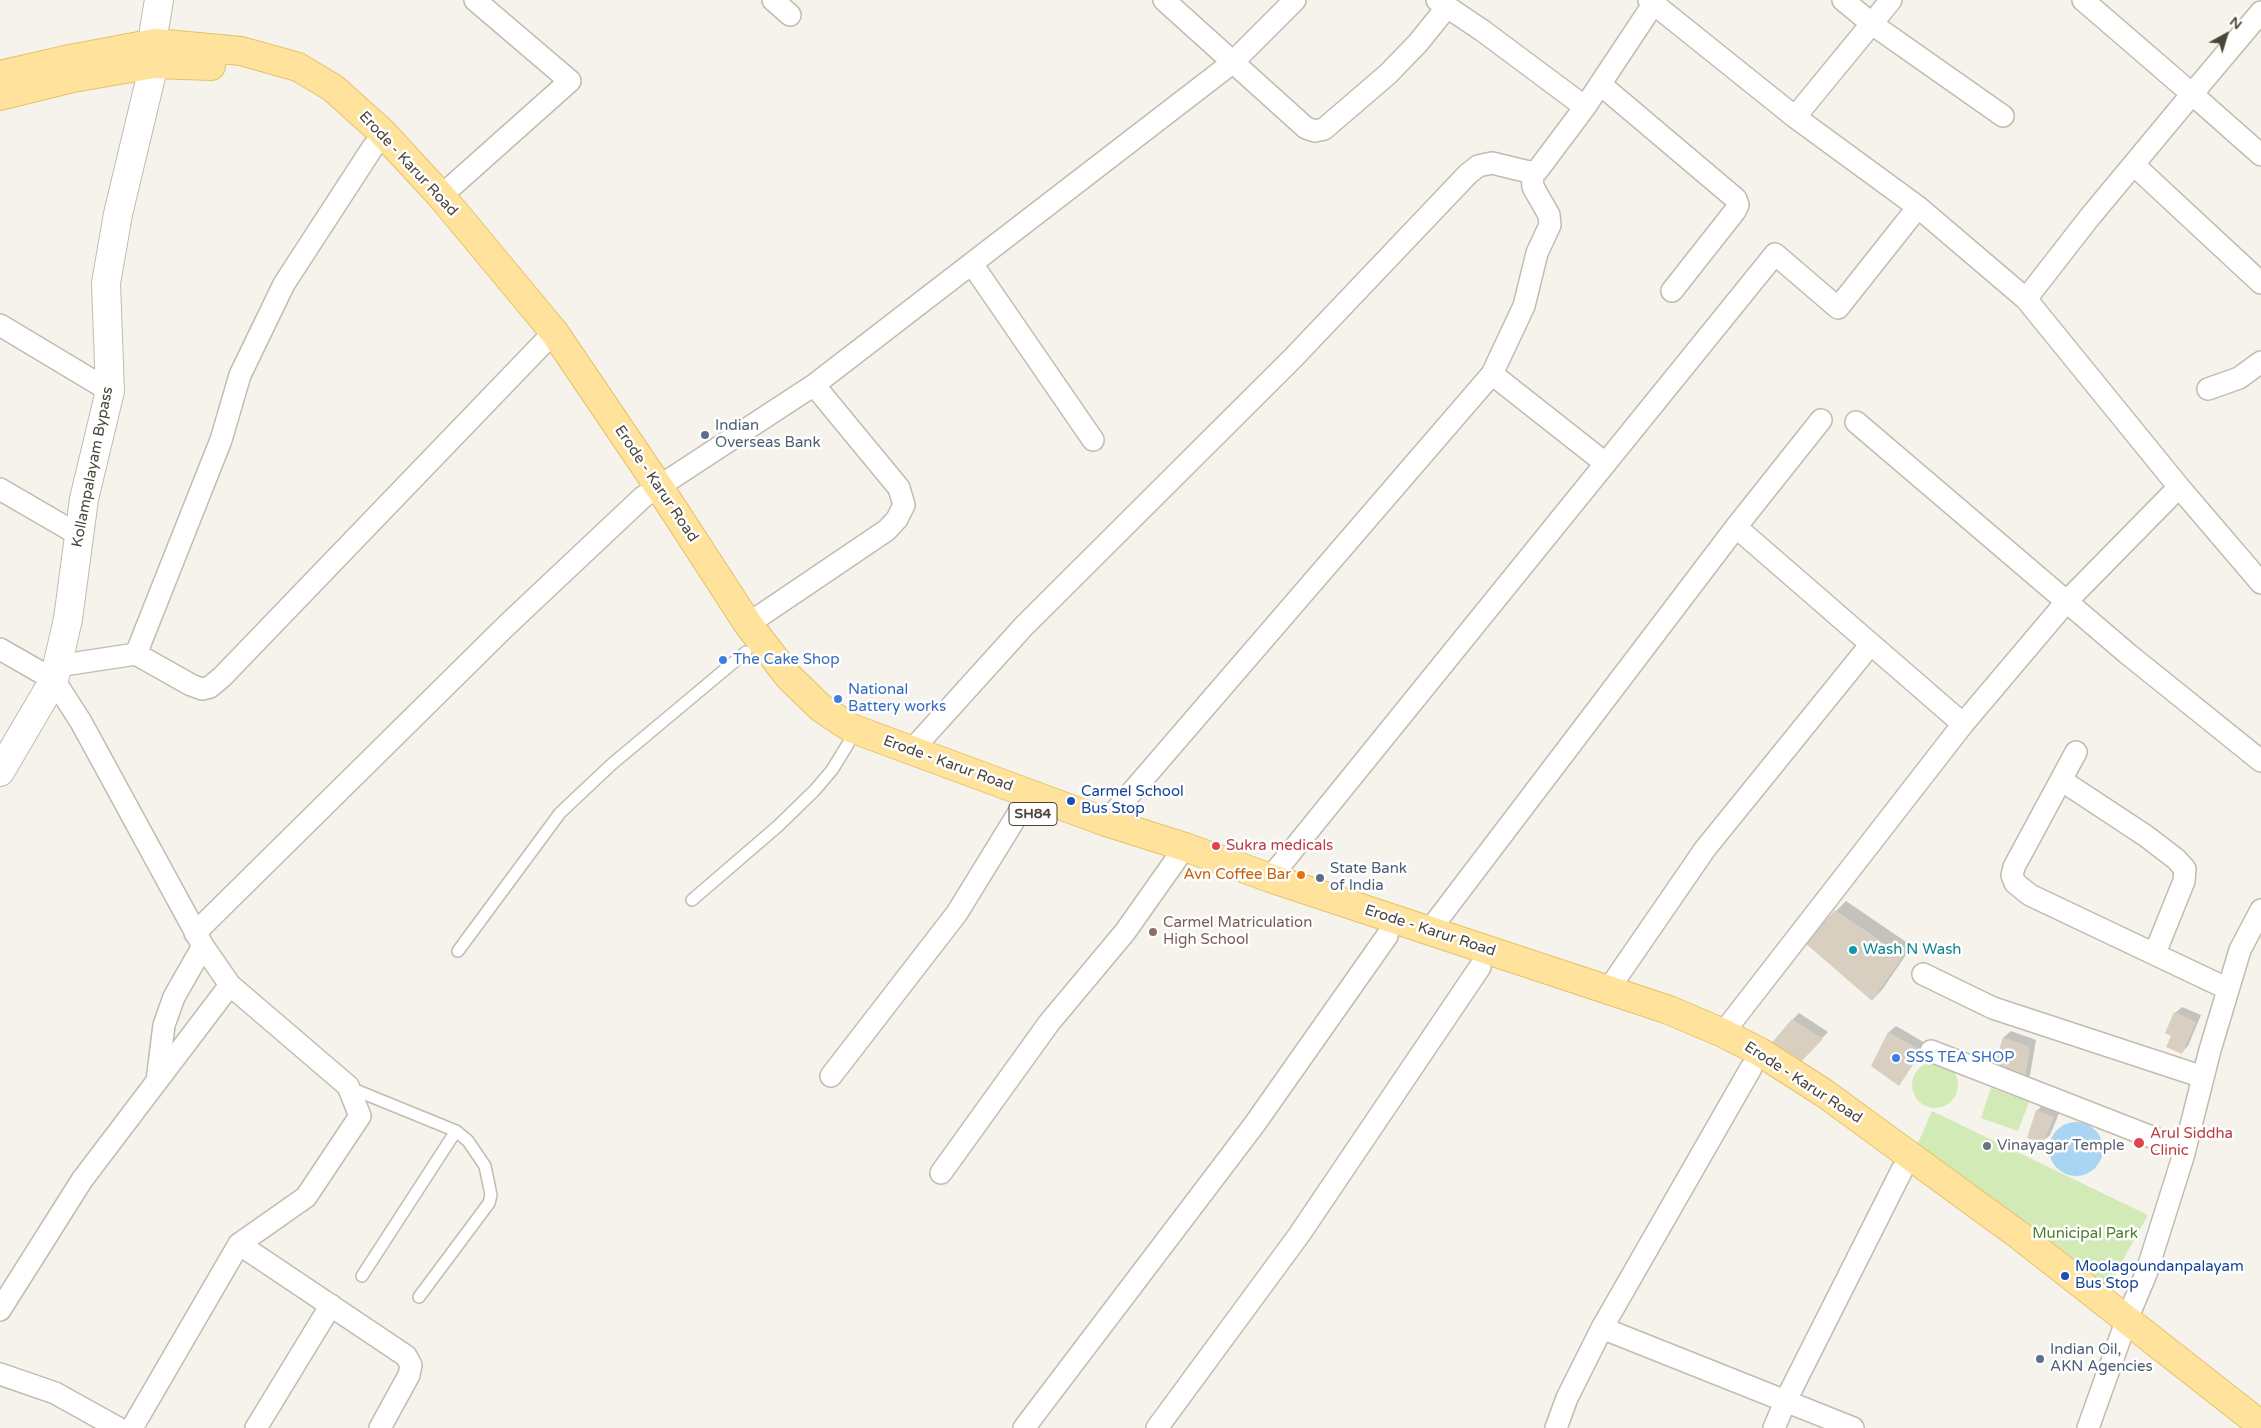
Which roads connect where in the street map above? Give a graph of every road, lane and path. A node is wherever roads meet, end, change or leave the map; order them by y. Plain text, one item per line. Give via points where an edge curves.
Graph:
1 (159, 0) edge
2 (475, 0) edge
3 (773, 0) edge
4 (1164, 0) edge
5 (1295, 0) edge
6 (1843, 0) edge
7 (1891, 0) edge
8 (2083, 0) edge
9 (1653, 1) edge
10 (1442, 3) edge
11 (2261, 12) edge
12 (790, 15) dead end
13 (1872, 24) junction
14 (154, 53) junction
15 (1232, 63) junction
16 (0, 75) edge
17 (1600, 84) junction
18 (2192, 94) junction
19 (0, 96) edge
20 (1586, 107) junction
21 (2002, 116) dead end
22 (1795, 117) junction
23 (373, 147) junction
24 (2261, 155) edge
25 (2134, 165) junction
26 (1532, 172) junction
27 (441, 196) junction
28 (1918, 207) junction
29 (972, 264) junction
30 (2261, 283) edge
31 (1672, 291) dead end
32 (2026, 299) junction
33 (0, 325) edge
34 (547, 338) junction
35 (2259, 367) edge
36 (1492, 374) junction
37 (814, 385) junction
38 (2208, 389) dead end
39 (110, 391) junction
40 (1821, 420) dead end
41 (1856, 422) dead end
42 (1093, 440) dead end
43 (1606, 463) junction
44 (2179, 487) junction
45 (0, 489) edge
46 (651, 492) junction
47 (1736, 527) junction
48 (80, 535) junction
49 (2261, 583) edge
50 (2067, 601) junction
51 (748, 624) junction
52 (1871, 644) junction
53 (0, 649) edge
54 (746, 652) junction
55 (136, 654) junction
56 (56, 673) junction
57 (1963, 724) junction
58 (848, 744) junction
59 (911, 752) junction
60 (2076, 752) dead end
61 (2261, 760) edge
62 (0, 772) edge
63 (2061, 780) junction
64 (1021, 809) junction
65 (1106, 822) junction
66 (1180, 855) junction
67 (1270, 878) junction
68 (692, 900) dead end
69 (2261, 910) edge
70 (1429, 931) junction
71 (1387, 936) junction
72 (199, 940) junction
73 (458, 951) dead end
74 (2154, 953) junction
75 (1480, 967) junction
76 (1923, 974) dead end
77 (230, 985) junction
78 (2228, 989) junction
79 (1608, 990) junction
80 (1723, 1033) junction
81 (1931, 1051) dead end
82 (1751, 1068) junction
83 (831, 1076) dead end
84 (2203, 1077) junction
85 (157, 1082) junction
86 (348, 1086) junction
87 (456, 1131) junction
88 (2185, 1150) junction
89 (1902, 1170) junction
90 (941, 1173) dead end
91 (239, 1244) junction
92 (362, 1276) dead end
93 (419, 1297) dead end
94 (331, 1305) junction
95 (0, 1310) edge
96 (1602, 1328) junction
97 (2125, 1328) junction
98 (0, 1374) edge
99 (1786, 1400) junction
100 (2261, 1425) edge
101 (118, 1428) edge
102 (132, 1428) edge
103 (256, 1428) edge
104 (380, 1428) edge
105 (1024, 1428) edge
106 (1157, 1428) edge
107 (1556, 1428) edge
108 (1774, 1428) edge
109 (1853, 1428) edge
110 (2088, 1428) edge
111 (2236, 1428) edge

1 - 14 street, Kollampalayam Bypass
2 - 27 street via 570,81
3 - 12 street
4 - 15 street
5 - 15 street
6 - 13 street
7 - 13 street
8 - 18 street
9 - 17 street
9 - 22 street
10 - 15 street via 1418,43 1388,74 1319,130 1306,128
10 - 20 street
11 - 18 street
13 - 21 street
13 - 22 street
14 - 16 main road, Erode - Karur Road / SH84 via 65,60
14 - 19 main road, Erode - Karur Road / SH84
14 - 23 main road, Erode - Karur Road / SH84 via 287,81 307,90 337,112
14 - 27 main road, Erode - Karur Road / SH84 via 241,51 298,67 333,88 382,132
14 - 39 street, Kollampalayam Bypass via 106,283
15 - 29 street
17 - 20 street
17 - 31 street via 1736,198 1738,205 1735,211
18 - 24 street
18 - 25 street
20 - 26 street via 1537,171
22 - 28 street
23 - 34 main road, Erode - Karur Road / SH84
23 - 55 street via 284,284 240,374 220,440
25 - 30 street
25 - 32 street via 2088,218
26 - 36 street via 1534,187 1549,215 1550,225 1537,253 1524,306
26 - 59 street via 1492,163 1478,166 1468,174 1293,358 1024,626
27 - 34 main road, Erode - Karur Road / SH84
28 - 32 street
28 - 43 street via 1838,308 1775,254
29 - 37 street
29 - 42 street
32 - 44 street
33 - 39 street
34 - 46 main road, Erode - Karur Road / SH84
34 - 55 street via 210,687 202,689 191,685
35 - 38 street
36 - 43 street
36 - 65 street
37 - 46 street
37 - 51 street via 899,488 904,505 886,530
39 - 48 street, Kollampalayam Bypass via 84,499
40 - 47 street
41 - 50 street
43 - 67 street
44 - 49 street
44 - 50 street
45 - 48 street
46 - 51 main road, Erode - Karur Road / SH84
46 - 54 main road, Erode - Karur Road / SH84
46 - 72 street via 507,625
47 - 52 street
47 - 70 street
48 - 56 street, Kollampalayam Bypass via 68,619
50 - 57 street
50 - 61 street
51 - 59 main road, Erode - Karur Road / SH84 via 789,677 821,708 851,728
52 - 57 street
52 - 79 street via 1704,849
53 - 56 street
54 - 58 main road, Erode - Karur Road / SH84 via 784,700 810,722
54 - 73 lane via 612,764 560,813
55 - 56 street
56 - 62 street, Kollampalayam Bypass
56 - 72 street
57 - 80 street
58 - 64 main road, Erode - Karur Road / SH84 via 906,769
58 - 68 lane via 815,790
59 - 65 main road, Erode - Karur Road / SH84
60 - 63 street
63 - 74 street via 2146,836 2185,869 2184,881
63 - 74 street via 2014,867 2013,879 2030,895
64 - 66 main road, Erode - Karur Road / SH84 via 1101,840
64 - 83 street via 957,913
65 - 66 main road, Erode - Karur Road / SH84
66 - 67 main road, Erode - Karur Road / SH84
66 - 71 main road, Erode - Karur Road / SH84 via 1265,896
66 - 90 street via 1124,932 1049,1024
67 - 70 main road, Erode - Karur Road / SH84
69 - 78 street via 2240,950
70 - 79 main road, Erode - Karur Road / SH84
71 - 75 main road, Erode - Karur Road / SH84
71 - 105 street via 1254,1125
72 - 77 street
72 - 85 street via 164,1025
74 - 78 street
75 - 82 main road, Erode - Karur Road / SH84 via 1664,1027
75 - 106 street via 1299,1235
76 - 84 street via 1993,1008
77 - 85 street
77 - 86 street
78 - 84 street
79 - 80 main road, Erode - Karur Road / SH84 via 1669,1010
80 - 97 main road, Erode - Karur Road / SH84 via 1760,1052 1824,1093 2020,1236
81 - 88 street
82 - 89 main road, Erode - Karur Road / SH84
82 - 96 street
84 - 88 street
85 - 95 street via 82,1180
86 - 87 lane
86 - 91 street via 360,1116 306,1197
87 - 92 lane
87 - 93 lane via 468,1141 485,1166 491,1195 483,1213
88 - 97 street via 2146,1274
89 - 97 main road, Erode - Karur Road / SH84
89 - 99 street
91 - 94 street
91 - 102 street
94 - 103 street
94 - 104 street via 402,1353 411,1365 409,1375
96 - 99 street
96 - 107 street via 1567,1398
97 - 100 main road, Erode - Karur Road / SH84
97 - 110 street
97 - 111 main road, Erode - Karur Road / SH84
98 - 101 street via 55,1393
99 - 108 street
99 - 109 street

